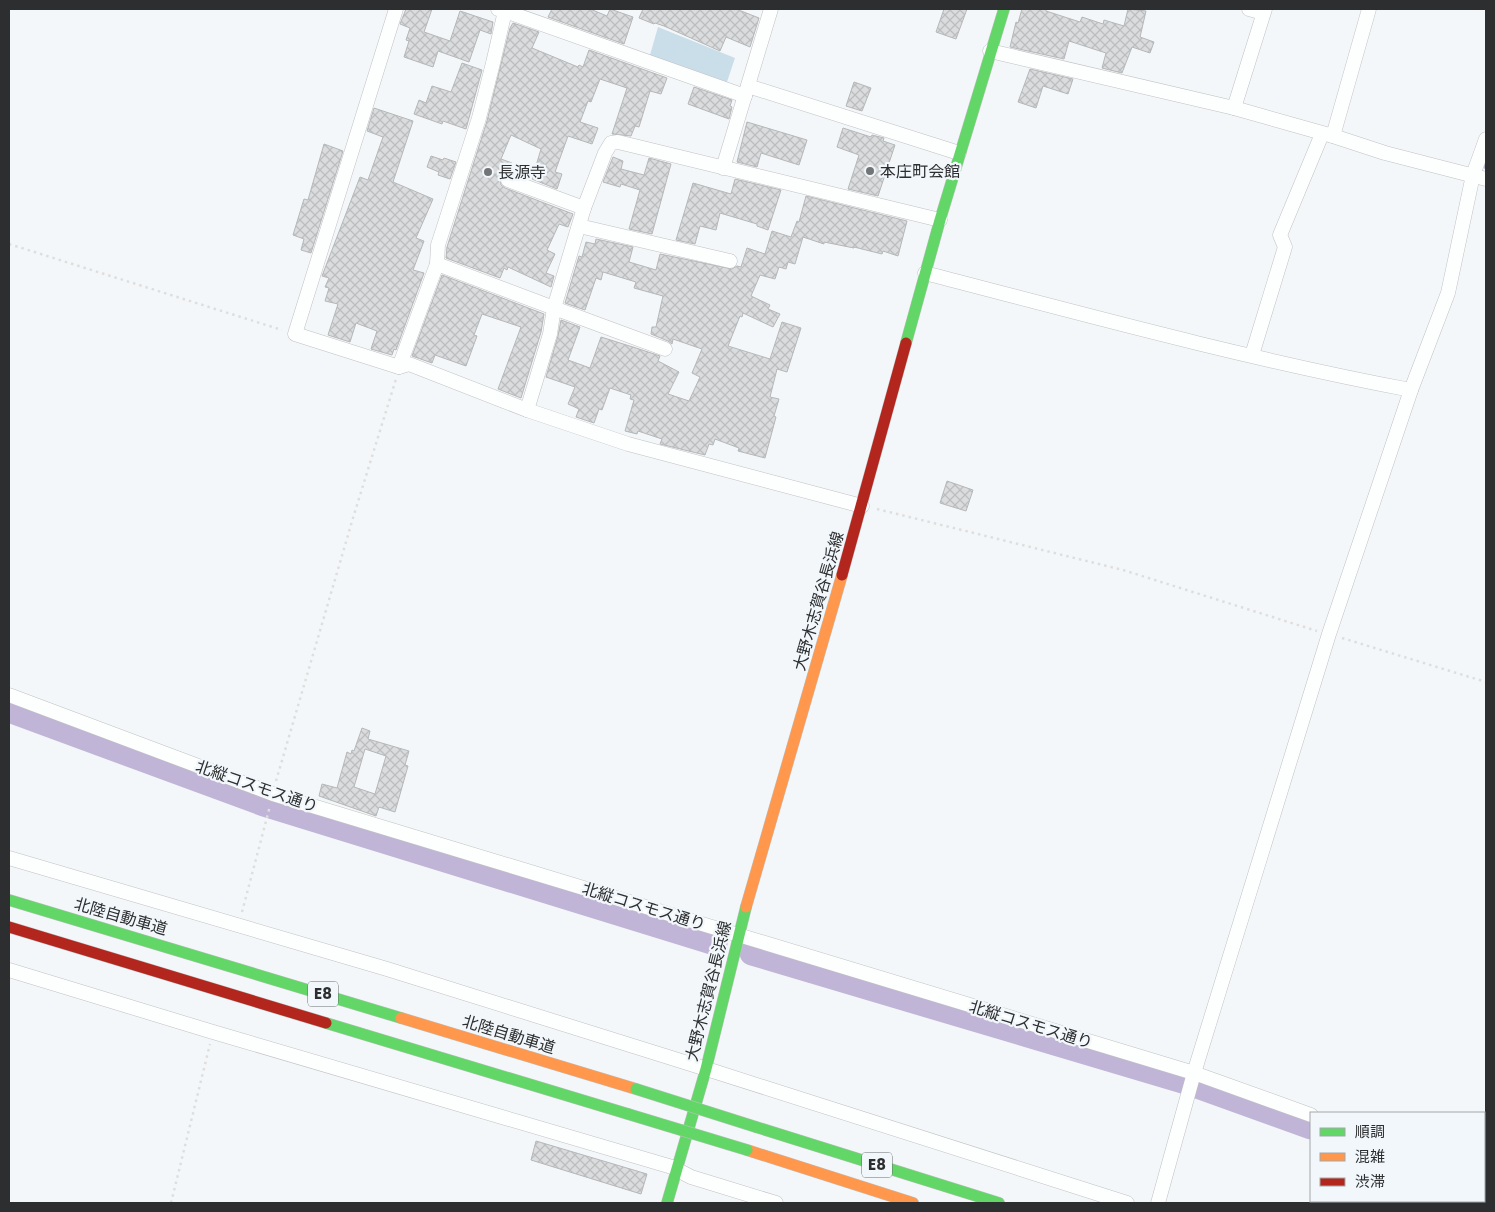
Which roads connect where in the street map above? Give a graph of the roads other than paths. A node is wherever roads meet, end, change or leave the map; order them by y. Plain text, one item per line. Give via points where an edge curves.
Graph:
1 (396, 9) edge
2 (771, 9) edge
3 (1004, 9) edge
4 (1249, 9) edge
5 (1369, 9) edge
6 (501, 10) edge
7 (1264, 11) edge
8 (990, 51) junction
9 (747, 91) junction
10 (1234, 108) junction
11 (1327, 135) junction
12 (1486, 139) edge
13 (959, 153) junction
14 (723, 168) junction
15 (1480, 177) edge
16 (508, 180) dead end
17 (584, 208) junction
18 (940, 220) junction
19 (579, 226) junction
20 (730, 261) dead end
21 (437, 264) junction
22 (925, 273) junction
23 (554, 308) junction
24 (665, 350) dead end
25 (1252, 355) junction
26 (399, 367) junction
27 (1411, 390) junction
28 (527, 410) junction
29 (862, 506) junction
30 (9, 695) edge
31 (9, 858) edge
32 (9, 900) edge
33 (9, 926) edge
34 (738, 935) junction
35 (9, 970) edge
36 (706, 1069) junction
37 (1192, 1080) junction
38 (1310, 1114) edge
39 (677, 1169) junction
40 (666, 1203) edge
41 (776, 1203) edge
42 (913, 1203) edge
43 (999, 1203) edge
44 (1127, 1203) edge
45 (1158, 1203) edge

1 - 26 street via 295,334
2 - 9 street
3 - 8 main road, 大野木志賀谷長浜線
4 - 7 street
5 - 11 street
6 - 9 street
6 - 21 street via 493,63 479,118 438,245
7 - 10 street
8 - 10 street
8 - 13 main road, 大野木志賀谷長浜線
9 - 13 street
9 - 14 street
10 - 11 street
11 - 15 street
11 - 25 street via 1280,235 1285,248
12 - 15 street
13 - 18 main road, 大野木志賀谷長浜線
14 - 17 street via 618,142 611,143
14 - 18 street
15 - 27 street via 1448,292
16 - 17 street
17 - 19 street
18 - 22 main road, 大野木志賀谷長浜線
19 - 20 street
19 - 23 street
21 - 23 street
21 - 26 street
22 - 25 street
22 - 29 main road, 大野木志賀谷長浜線
23 - 24 street
23 - 28 street via 550,334
25 - 27 street
26 - 28 street via 409,364
27 - 37 street via 1329,634
28 - 29 street via 628,444
29 - 34 main road, 大野木志賀谷長浜線
30 - 34 street, 北縦コスモス通り via 273,794
31 - 36 street via 387,969
32 - 43 main road, 北陸自動車道 / E8, bridge via 636,1089
33 - 42 main road, E8, bridge
34 - 36 main road, 大野木志賀谷長浜線
34 - 37 street, 北縦コスモス通り
35 - 39 street
36 - 39 main road, 大野木志賀谷長浜線
36 - 44 street
37 - 38 street, 北縦コスモス通り
37 - 45 street
39 - 40 main road, 大野木志賀谷長浜線
39 - 41 street via 692,1177

